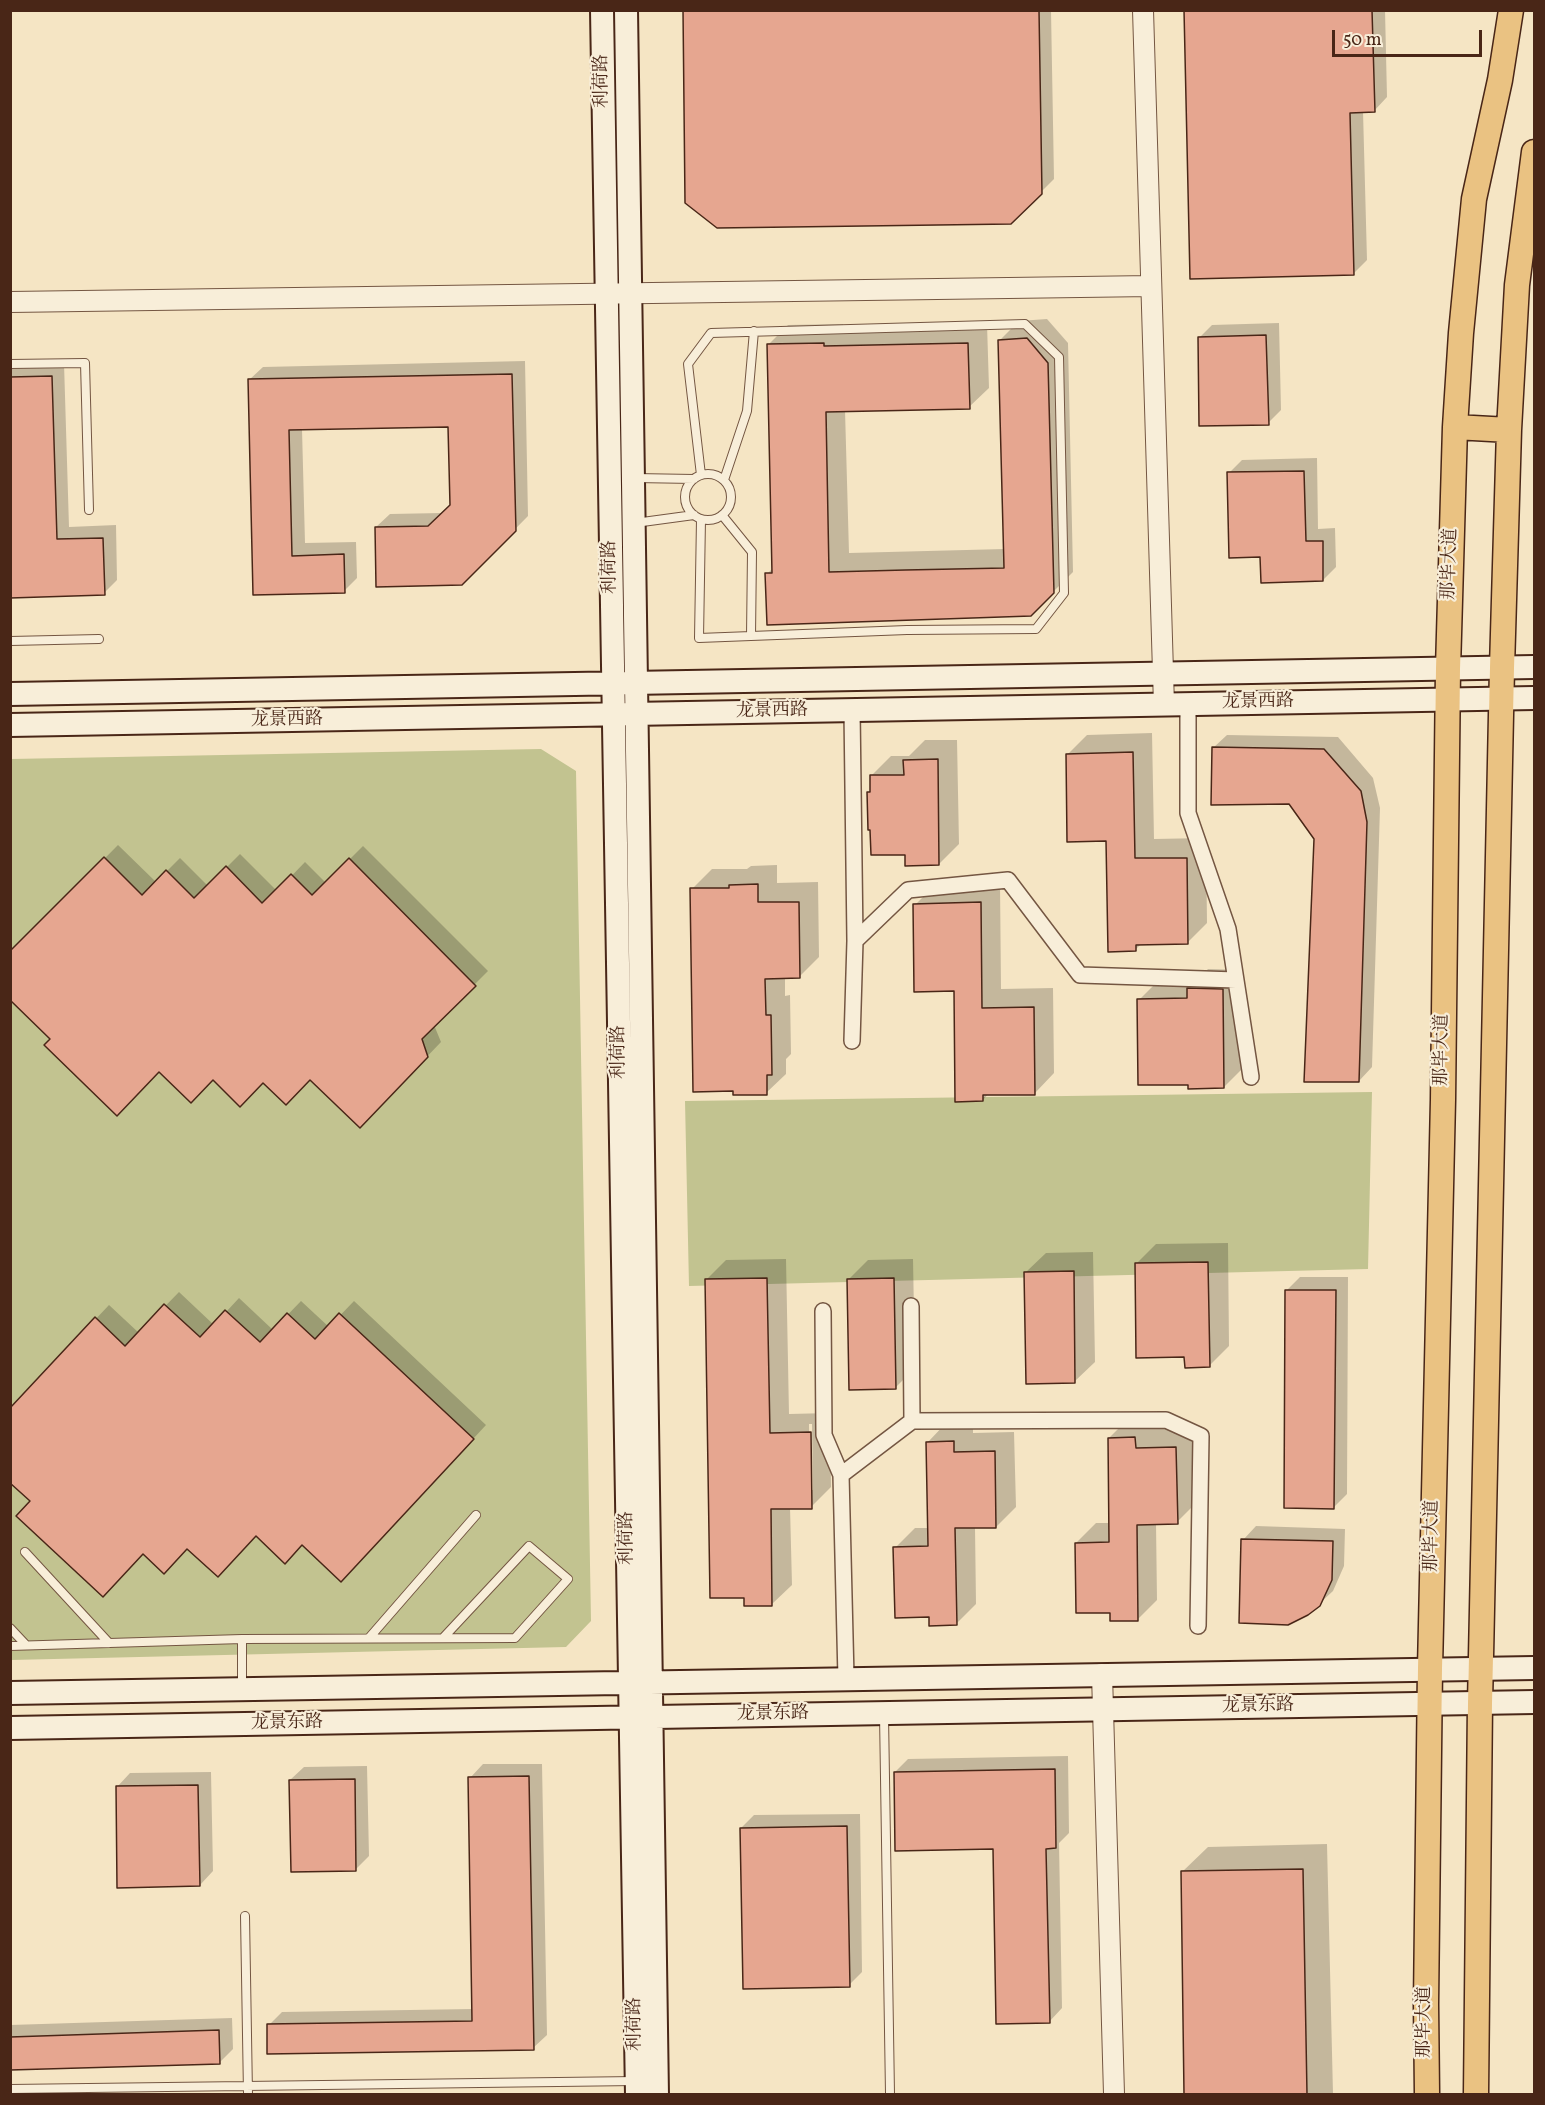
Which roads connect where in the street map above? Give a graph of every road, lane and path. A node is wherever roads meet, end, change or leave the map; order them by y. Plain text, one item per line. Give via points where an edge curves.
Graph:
1 (602, 10) edge
2 (626, 10) edge
3 (1143, 10) edge
4 (1511, 10) edge
5 (1534, 152) edge
6 (1151, 286) junction
7 (630, 293) junction
8 (606, 294) junction
9 (10, 302) edge
10 (754, 332) junction
11 (10, 364) edge
12 (1455, 427) junction
13 (1509, 430) junction
14 (697, 477) junction
15 (633, 478) junction
16 (724, 480) junction
17 (89, 510) dead end
18 (722, 515) junction
19 (697, 517) junction
20 (634, 523) junction
21 (752, 636) junction
22 (99, 639) dead end
23 (10, 641) edge
24 (1534, 667) edge
25 (1502, 668) junction
26 (1448, 669) junction
27 (1162, 674) junction
28 (613, 683) junction
29 (636, 683) junction
30 (10, 694) edge
31 (1534, 698) edge
32 (1501, 699) junction
33 (1448, 700) junction
34 (1164, 705) junction
35 (1188, 705) junction
36 (852, 710) junction
37 (637, 714) junction
38 (614, 715) junction
39 (10, 725) edge
40 (855, 941) junction
41 (1236, 980) junction
42 (852, 1041) dead end
43 (1251, 1077) dead end
44 (911, 1306) dead end
45 (823, 1311) dead end
46 (912, 1421) junction
47 (841, 1475) junction
48 (476, 1515) dead end
49 (25, 1552) dead end
50 (1198, 1626) dead end
51 (10, 1628) edge
52 (369, 1638) junction
53 (443, 1638) junction
54 (243, 1639) junction
55 (109, 1643) junction
56 (26, 1645) junction
57 (10, 1646) edge
58 (1430, 1668) junction
59 (1534, 1668) edge
60 (1481, 1669) junction
61 (1102, 1674) junction
62 (846, 1678) junction
63 (641, 1682) junction
64 (242, 1689) junction
65 (10, 1693) edge
66 (1534, 1702) edge
67 (1480, 1703) junction
68 (1430, 1704) junction
69 (1103, 1709) junction
70 (884, 1713) junction
71 (641, 1718) junction
72 (10, 1728) edge
73 (244, 1916) dead end
74 (637, 2088) edge
75 (10, 2089) edge
76 (247, 2090) edge
77 (657, 2094) edge
78 (890, 2094) edge
79 (1114, 2094) edge
80 (1427, 2094) edge
81 (1476, 2094) edge

1 - 8 main road, 利荷路
2 - 7 main road, 利荷路
3 - 6 street
4 - 12 main road, 那毕大道 via 1474,200
5 - 13 main road via 1516,285
6 - 7 street
6 - 27 street
7 - 8 street
7 - 15 main road, 利荷路
8 - 9 street
8 - 28 main road, 利荷路
10 - 14 lane via 711,333 688,364
10 - 16 lane via 747,411
10 - 21 lane via 1025,324 1059,357 1064,593 1036,629
11 - 17 lane via 85,363
12 - 13 main road
12 - 26 main road, 那毕大道
13 - 25 main road
14 - 15 lane
14 - 16 lane via 718,476
14 - 19 lane via 686,493 686,501
15 - 20 main road, 利荷路
16 - 18 lane via 731,503
18 - 19 lane via 716,519
18 - 21 lane via 752,552
19 - 20 lane
19 - 21 lane via 699,638
20 - 29 main road, 利荷路
22 - 23 lane
24 - 25 main road, 龙景西路
25 - 26 main road, 龙景西路
25 - 32 main road
26 - 27 main road, 龙景西路
26 - 33 main road, 那毕大道
27 - 29 main road, 龙景西路
27 - 34 street
28 - 29 main road, 龙景西路
28 - 30 main road, 龙景西路
28 - 38 main road, 利荷路
29 - 37 main road, 利荷路
31 - 32 main road, 龙景西路
32 - 33 main road, 龙景西路
32 - 60 main road
33 - 35 main road, 龙景西路
33 - 58 main road, 那毕大道
34 - 35 main road, 龙景西路
34 - 36 main road, 龙景西路
35 - 41 street via 1188,813 1228,929
36 - 37 main road, 龙景西路
36 - 40 street
37 - 38 main road, 龙景西路
37 - 63 main road, 利荷路
38 - 39 main road, 龙景西路
38 - 63 main road, 利荷路
40 - 41 street via 908,890 1008,880 1080,975
40 - 42 street
41 - 43 street
44 - 46 street
45 - 47 street via 824,1435
46 - 47 street
46 - 50 street via 1166,1420 1201,1436
47 - 62 street
48 - 52 lane
49 - 55 lane
51 - 56 lane
52 - 53 lane
52 - 54 lane
53 - 53 lane via 515,1638 568,1579 529,1546
54 - 55 lane
54 - 64 lane
55 - 56 lane
56 - 57 lane
58 - 60 main road, 龙景东路
58 - 61 main road, 龙景东路
58 - 68 main road, 那毕大道
59 - 60 main road, 龙景东路
60 - 67 main road
61 - 62 main road, 龙景东路
61 - 69 street
62 - 63 main road, 龙景东路
63 - 64 main road, 龙景东路
63 - 71 main road, 利荷路
64 - 65 main road, 龙景东路
66 - 67 main road, 龙景东路
67 - 68 main road, 龙景东路
67 - 81 main road
68 - 69 main road, 龙景东路
68 - 80 main road, 那毕大道
69 - 70 main road, 龙景东路
69 - 79 street
70 - 71 main road, 龙景东路
70 - 78 lane
71 - 72 main road, 龙景东路
71 - 74 main road, 利荷路
71 - 77 main road, 利荷路
73 - 76 lane
74 - 76 lane
75 - 76 lane

